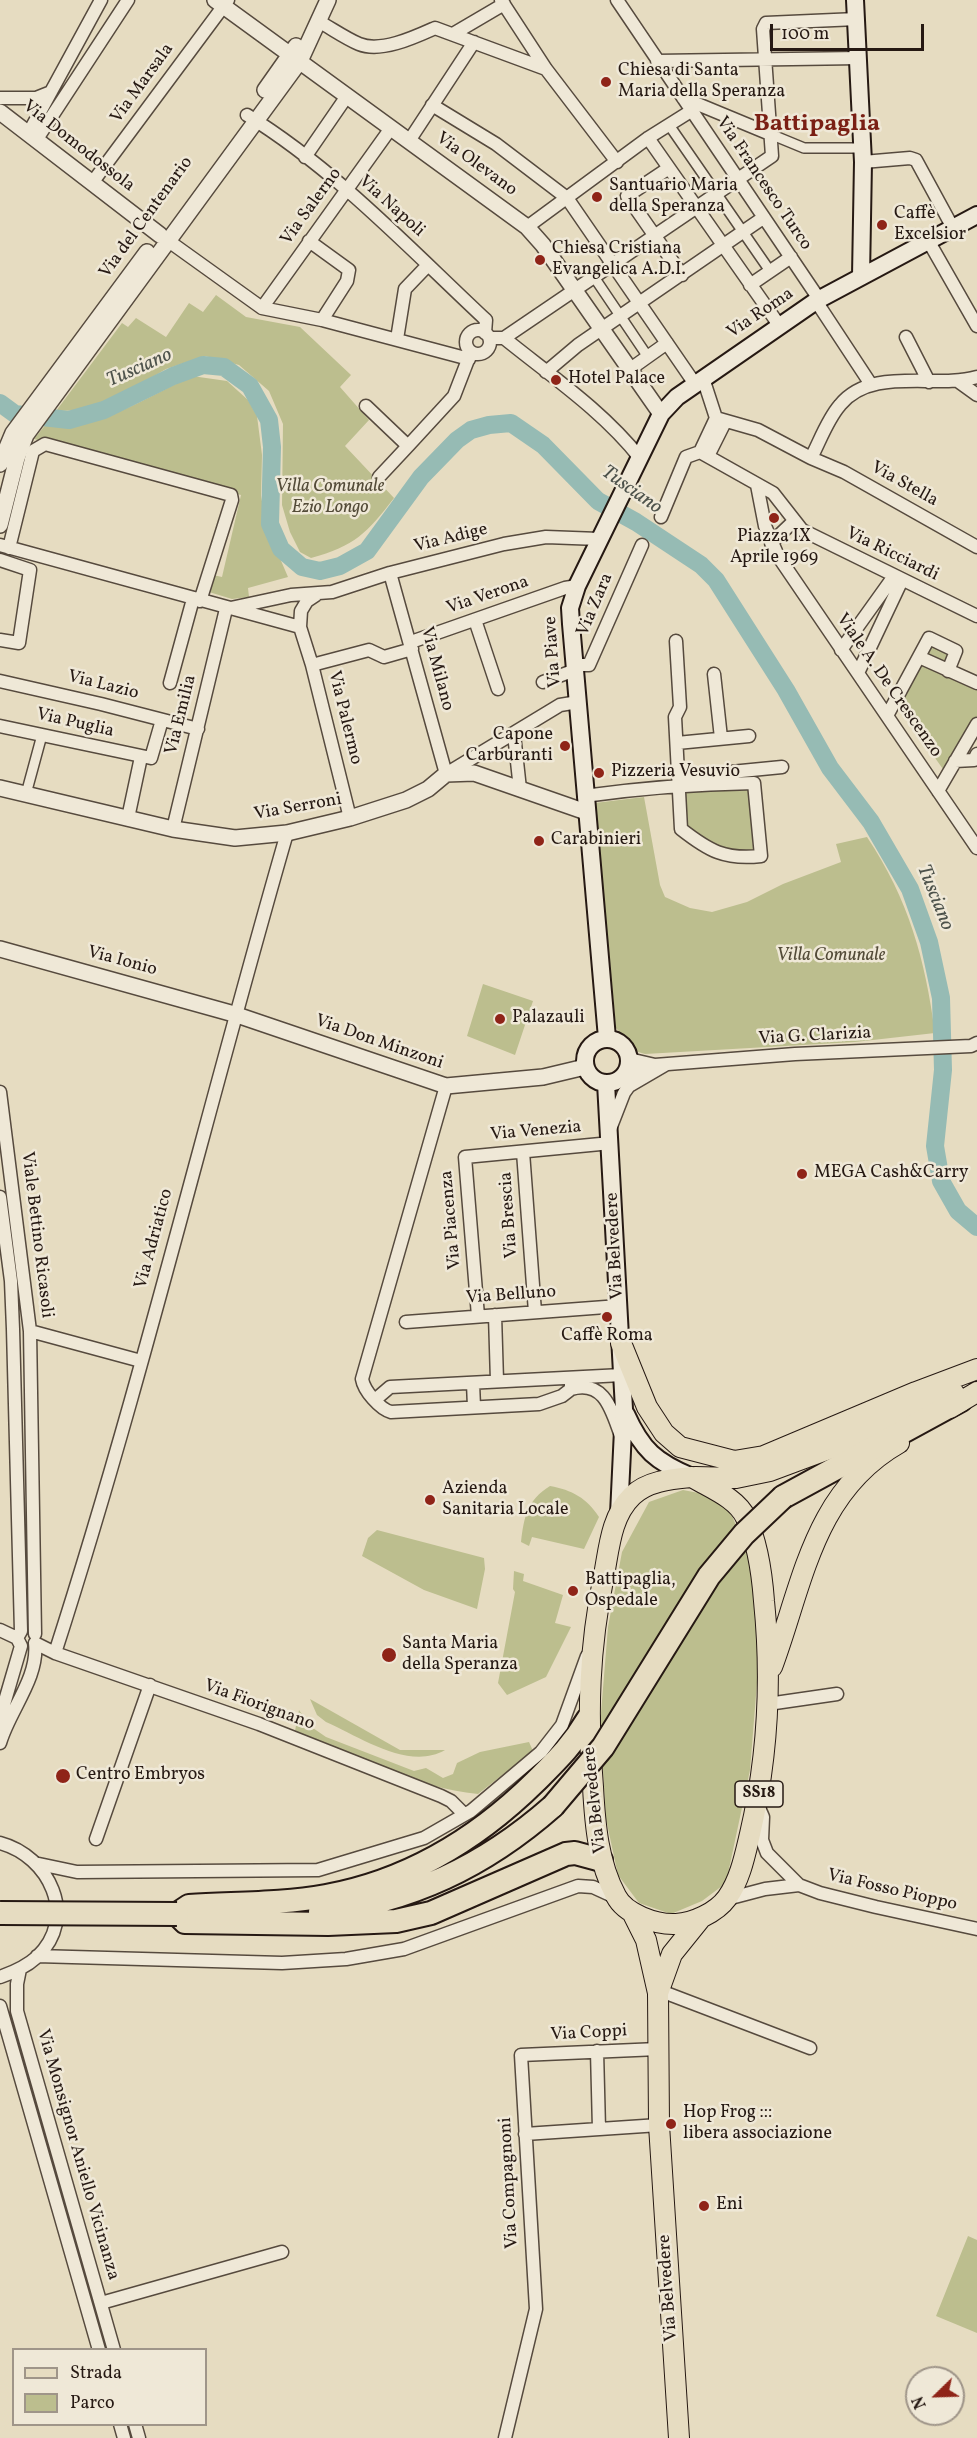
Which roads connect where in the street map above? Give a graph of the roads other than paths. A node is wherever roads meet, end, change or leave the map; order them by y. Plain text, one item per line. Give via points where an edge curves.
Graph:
1 (101, 0) edge
2 (128, 0) edge
3 (318, 0) edge
4 (328, 0) edge
5 (617, 0) edge
6 (855, 0) edge
7 (222, 2) edge
8 (503, 2) edge
9 (857, 19) junction
10 (318, 21) junction
11 (458, 31) junction
12 (474, 42) junction
13 (296, 58) junction
14 (859, 58) junction
15 (765, 59) junction
16 (657, 61) junction
17 (546, 69) junction
18 (51, 92) junction
19 (347, 96) junction
20 (0, 98) edge
21 (682, 98) junction
22 (432, 105) junction
23 (691, 111) junction
24 (0, 112) edge
25 (251, 118) junction
26 (669, 124) junction
27 (391, 128) junction
28 (770, 134) junction
29 (32, 136) junction
30 (648, 138) junction
31 (409, 141) junction
32 (862, 155) junction
33 (305, 157) junction
34 (617, 162) junction
35 (669, 168) junction
36 (738, 180) junction
37 (92, 183) junction
38 (346, 191) junction
39 (717, 193) junction
40 (567, 198) junction
41 (696, 207) junction
42 (764, 218) junction
43 (976, 218) edge
44 (527, 227) junction
45 (953, 228) junction
46 (744, 231) junction
47 (656, 237) junction
48 (164, 238) junction
49 (309, 241) junction
50 (928, 242) junction
51 (722, 247) junction
52 (791, 257) junction
53 (613, 264) junction
54 (428, 265) junction
55 (770, 271) junction
56 (682, 275) junction
57 (861, 276) junction
58 (594, 277) junction
59 (750, 285) junction
60 (574, 291) junction
61 (818, 300) junction
62 (640, 304) junction
63 (262, 308) junction
64 (621, 317) junction
65 (322, 320) junction
66 (779, 325) junction
67 (977, 326) edge
68 (601, 330) junction
69 (487, 335) junction
70 (906, 337) dead end
71 (504, 338) junction
72 (397, 339) junction
73 (667, 343) junction
74 (470, 355) junction
75 (648, 357) junction
76 (629, 370) junction
77 (546, 372) junction
78 (977, 377) edge
79 (928, 382) junction
80 (959, 382) junction
81 (870, 383) junction
82 (702, 384) junction
83 (977, 395) edge
84 (366, 406) dead end
85 (661, 414) junction
86 (720, 420) junction
87 (19, 434) junction
88 (408, 446) junction
89 (709, 457) junction
90 (640, 458) junction
91 (811, 458) junction
92 (1, 460) edge
93 (379, 477) dead end
94 (757, 485) junction
95 (620, 500) joint
96 (661, 517) dead end
97 (793, 522) junction
98 (0, 525) edge
99 (602, 534) junction
100 (771, 543) junction
101 (642, 545) dead end
102 (5, 546) edge
103 (977, 547) edge
104 (0, 560) edge
105 (390, 573) junction
106 (898, 578) junction
107 (577, 586) junction
108 (316, 595) junction
109 (196, 600) junction
110 (226, 609) junction
111 (977, 616) edge
112 (475, 620) junction
113 (300, 627) junction
114 (0, 640) edge
115 (676, 641) dead end
116 (412, 648) junction
117 (841, 650) junction
118 (918, 657) junction
119 (312, 665) junction
120 (574, 667) junction
121 (948, 671) junction
122 (858, 673) junction
123 (714, 674) dead end
124 (0, 681) edge
125 (543, 682) dead end
126 (170, 683) dead end
127 (977, 683) edge
128 (498, 689) dead end
129 (578, 702) junction
130 (888, 714) junction
131 (162, 720) junction
132 (977, 723) edge
133 (0, 726) edge
134 (198, 729) junction
135 (514, 734) junction
136 (42, 735) junction
137 (749, 736) dead end
138 (721, 738) junction
139 (677, 743) junction
140 (977, 754) edge
141 (141, 757) junction
142 (955, 761) junction
143 (782, 767) dead end
144 (446, 774) junction
145 (680, 781) junction
146 (0, 788) edge
147 (520, 789) junction
148 (938, 791) junction
149 (26, 794) junction
150 (585, 804) junction
151 (128, 818) junction
152 (350, 818) junction
153 (173, 829) junction
154 (287, 833) junction
155 (977, 848) edge
156 (0, 949) edge
157 (234, 1014) junction
158 (607, 1038) junction
159 (974, 1045) edge
160 (661, 1064) junction
161 (585, 1067) junction
162 (627, 1067) junction
163 (606, 1083) junction
164 (446, 1086) junction
165 (0, 1092) edge
166 (611, 1136) junction
167 (523, 1152) junction
168 (465, 1157) joint
169 (0, 1197) edge
170 (619, 1306) junction
171 (535, 1312) junction
172 (495, 1315) junction
173 (478, 1316) junction
174 (406, 1322) dead end
175 (30, 1331) junction
176 (621, 1343) junction
177 (141, 1361) junction
178 (977, 1370) edge
179 (622, 1375) junction
180 (497, 1381) junction
181 (473, 1383) junction
182 (571, 1383) junction
183 (972, 1392) edge
184 (376, 1399) junction
185 (474, 1407) junction
186 (624, 1409) junction
187 (623, 1441) junction
188 (692, 1477) junction
189 (619, 1514) junction
190 (0, 1630) edge
191 (20, 1638) junction
192 (35, 1639) junction
193 (592, 1642) junction
194 (56, 1653) junction
195 (769, 1675) junction
196 (150, 1685) junction
197 (837, 1694) dead end
198 (768, 1704) junction
199 (588, 1719) junction
200 (2, 1737) edge
201 (757, 1803) junction
202 (468, 1813) junction
203 (96, 1839) dead end
204 (0, 1841) edge
205 (602, 1860) junction
206 (39, 1864) junction
207 (799, 1885) junction
208 (617, 1898) junction
209 (726, 1899) junction
210 (0, 1912) edge
211 (632, 1912) junction
212 (177, 1914) junction
213 (701, 1918) junction
214 (977, 1929) edge
215 (37, 1956) junction
216 (20, 1969) junction
217 (0, 1977) edge
218 (658, 1993) junction
219 (0, 2006) edge
220 (810, 2048) dead end
221 (658, 2049) junction
222 (597, 2051) junction
223 (521, 2055) joint
224 (659, 2125) junction
225 (599, 2129) junction
226 (525, 2134) junction
227 (282, 2252) dead end
228 (101, 2303) junction
229 (99, 2348) edge
230 (114, 2348) edge
231 (505, 2438) edge
232 (679, 2438) edge

1 - 18 street
2 - 29 street
3 - 13 street, Via del Centenario
4 - 10 street, Via del Centenario
5 - 16 street, Via Francesco Turco
6 - 9 main road
7 - 13 street, Via Olevano
7 - 37 street, Via Marsala
8 - 11 street
8 - 17 street
9 - 14 main road
9 - 15 street via 766,23
10 - 11 street via 368,46 435,28
10 - 13 street, Via del Centenario
11 - 12 street
12 - 17 street
12 - 22 street
13 - 19 street, Via Olevano
13 - 25 street, Via del Centenario
14 - 15 street
14 - 32 main road
15 - 16 street
15 - 28 street
16 - 21 street, Via Francesco Turco
17 - 34 street
18 - 20 street via 36,98
18 - 29 street
19 - 27 street, Via Olevano
19 - 33 street
21 - 23 street, Via Francesco Turco
21 - 28 street
22 - 31 street
22 - 40 street via 496,144
23 - 26 street
23 - 36 street, Via Francesco Turco
24 - 29 street, Via Domodossola
25 - 33 street, Via Napoli
25 - 48 street, Via del Centenario
26 - 30 street
26 - 39 street
27 - 31 street, Via Olevano
27 - 38 street, Via Salerno
28 - 32 street via 804,148
28 - 36 street via 772,156
29 - 37 street, Via Domodossola
30 - 34 street
30 - 35 street
31 - 44 street, Via Olevano
32 - 45 street via 916,160
32 - 57 main road
33 - 38 street, Via Napoli
34 - 40 street
35 - 41 street
35 - 47 street via 627,196
36 - 39 street
36 - 42 street, Via Francesco Turco
37 - 48 street, Via Domodossola
38 - 49 street, Via Salerno
38 - 54 street, Via Napoli
39 - 41 street
39 - 46 street
40 - 44 street
40 - 53 street
41 - 47 street
41 - 51 street
42 - 46 street
42 - 52 street, Via Francesco Turco
43 - 45 main road, Via Roma
44 - 60 street, Via Olevano
45 - 50 main road, Via Roma
46 - 51 street
46 - 55 street
47 - 53 street
47 - 56 street
48 - 63 street, Via Domodossola
48 - 87 street, Via del Centenario
49 - 63 street, Via Salerno
49 - 65 street via 349,270 347,281
50 - 57 main road, Via Roma
50 - 67 street
51 - 56 street
51 - 59 street
52 - 55 street
52 - 61 street, Via Francesco Turco via 808,278
53 - 58 street
53 - 62 street
54 - 69 street, Via Napoli via 486,320
54 - 72 street via 405,290
55 - 59 street
56 - 62 street
57 - 61 main road, Via Roma
58 - 60 street
58 - 64 street
59 - 66 street
60 - 68 street, Via Olevano
60 - 71 street
61 - 66 main road, Via Roma
61 - 81 street, Via Francesco Turco
62 - 64 street
62 - 68 street
62 - 73 street
63 - 65 street, Via Domodossola
64 - 68 street
64 - 75 street
65 - 72 street, Via Domodossola
66 - 82 main road, Via Roma
68 - 76 street, Via Olevano
68 - 77 street
69 - 71 street
69 - 74 street via 490,345 486,352
69 - 74 street via 478,330 468,334 466,346
70 - 79 street
71 - 77 street
72 - 74 street, Via Domodossola
73 - 75 street
73 - 82 street
74 - 88 street via 454,396
75 - 76 street
76 - 85 street, Via Olevano
77 - 90 street via 588,406
78 - 80 street
79 - 80 street
79 - 81 street
80 - 83 street
81 - 91 street via 840,405
82 - 85 main road, Via Roma via 677,397
82 - 86 street
84 - 88 street
85 - 90 main road, Via Roma
86 - 89 street
86 - 91 street, Via Stella via 758,430
87 - 92 street, Via del Centenario
87 - 98 street
88 - 93 street
89 - 94 street
89 - 96 street via 686,457
90 - 95 main road, Via Roma
91 - 103 street, Via Stella via 844,472
94 - 97 street via 773,493
94 - 100 street, Viale A. De Crescenzo
95 - 99 main road, Via Piave
97 - 100 street
97 - 106 street, Via Ricciardi
99 - 105 street, Via Adige via 504,544
99 - 107 main road, Via Piave
100 - 117 street, Viale A. De Crescenzo
101 - 120 street, Via Zara via 589,665
102 - 109 street, Via Adige
102 - 109 street via 33,451 40,445 231,495
104 - 114 street via 30,570 19,643
105 - 108 street, Via Adige
105 - 116 street, Via Milano
106 - 111 street, Via Ricciardi
106 - 117 street
106 - 122 street
107 - 112 street, Via Verona
107 - 120 main road, Via Piave via 570,608
108 - 110 street, Via Adige via 291,595
108 - 113 street via 301,611
109 - 110 street, Via Adige
109 - 126 street
110 - 113 street, Via Adige
110 - 134 street, Via Emilia
112 - 116 street, Via Verona
112 - 128 street
113 - 119 street, Via Palermo
115 - 139 street via 681,707 675,717
116 - 119 street, Via Verona via 384,657 369,650
116 - 144 street, Via Milano
117 - 122 street, Viale A. De Crescenzo
118 - 121 street
118 - 121 street via 929,638 956,651
118 - 130 street
119 - 152 street, Via Palermo
120 - 125 street
120 - 129 main road, Via Piave
121 - 127 street
122 - 130 street, Viale A. De Crescenzo
123 - 138 street
124 - 131 street, Via Lazio
129 - 135 street, Via Serroni via 560,705
129 - 150 main road, Via Piave
130 - 148 street, Viale A. De Crescenzo
131 - 134 street, Via Lazio
131 - 141 street via 151,758
132 - 142 street
133 - 136 street, Via Puglia
134 - 153 street, Via Emilia
135 - 144 street, Via Serroni
135 - 147 street
136 - 141 street, Via Puglia
136 - 149 street
137 - 138 street
138 - 139 street
139 - 145 street
140 - 142 street via 974,760
141 - 151 street
142 - 148 street
143 - 145 street
144 - 147 street via 474,773
144 - 152 street, Via Serroni via 406,800
145 - 145 street via 681,829 717,853 738,858 761,856 754,783
145 - 150 street
146 - 149 street, Via Serroni
147 - 150 street
148 - 155 street, Viale A. De Crescenzo
149 - 151 street, Via Serroni
150 - 158 main road
151 - 153 street, Via Serroni
152 - 154 street, Via Serroni
153 - 154 street, Via Serroni via 235,838
154 - 157 street, Via Adriatico
156 - 157 street, Via Ionio
157 - 164 street, Via Don Minzoni
157 - 177 street, Via Adriatico
158 - 161 main road via 589,1047
158 - 162 main road via 622,1044
159 - 160 street, Via G. Clarizia
160 - 162 street, Via G. Clarizia
160 - 166 street via 624,1093
161 - 163 main road via 593,1078
161 - 164 street, Via Don Minzoni via 543,1077
162 - 163 main road
163 - 166 main road, Via Belvedere
164 - 184 street via 362,1379 366,1391
165 - 175 street, Viale Bettino Ricasoli
166 - 167 street, Via Venezia
166 - 170 main road, Via Belvedere
167 - 168 street, Via Venezia
167 - 171 street, Via Brescia
168 - 173 street, Via Piacenza
169 - 191 street, Viale Bettino Ricasoli via 12,1305
170 - 171 street, Via Belluno
170 - 176 main road, Via Belvedere
171 - 172 street, Via Belluno
172 - 173 street, Via Belluno
172 - 180 street
173 - 174 street, Via Belluno
175 - 177 street
175 - 192 street, Viale Bettino Ricasoli
176 - 178 main road via 647,1407 664,1433 680,1447 734,1461 764,1456
176 - 179 main road, Via Belvedere
177 - 194 street, Via Adriatico via 103,1505
179 - 182 street
179 - 186 main road, Via Belvedere
180 - 181 street
180 - 182 street
181 - 184 street via 390,1387
181 - 185 street
182 - 185 street via 562,1396 539,1404
182 - 187 street via 595,1389 603,1396
183 - 188 main road, SS18 via 959,1391 837,1446 770,1471 736,1478
183 - 195 main road, SS18 via 859,1474 827,1515 810,1548
183 - 212 highway, bridge via 783,1497 744,1534 709,1576 603,1747 553,1806 490,1855 455,1875 370,1905 297,1914
184 - 185 street via 391,1412
186 - 187 main road, Via Belvedere
186 - 188 main road, Via Belvedere via 636,1437 649,1453
187 - 189 main road, Via Belvedere
188 - 189 main road, Via Belvedere / SS18 via 648,1486 632,1496
188 - 195 main road, Via Belvedere / SS18 via 727,1497 746,1516 763,1586
189 - 193 main road, Via Belvedere / SS18
190 - 191 street
191 - 192 street, Via Fiorignano via 28,1629
191 - 200 street, Viale Bettino Ricasoli via 2,1712
192 - 194 street, Via Fiorignano
192 - 200 street, Viale Bettino Ricasoli via 36,1655
193 - 199 main road, Via Belvedere / SS18
193 - 202 street via 562,1725 542,1752
194 - 196 street, Via Fiorignano
195 - 198 main road, Via Belvedere / SS18
196 - 202 street, Via Fiorignano via 266,1726 441,1796
196 - 203 street
197 - 198 street
198 - 201 main road, Via Belvedere / SS18
199 - 205 main road, Via Belvedere / SS18
199 - 212 highway via 571,1747 492,1822 415,1869 327,1896 189,1906
201 - 207 street via 764,1817 762,1840 767,1853
201 - 209 main road, Via Belvedere / SS18 via 743,1862
202 - 206 street via 424,1838 318,1870 77,1872
204 - 206 street
205 - 208 main road, Via Belvedere / SS18
205 - 212 highway via 566,1854 446,1907 396,1921 185,1922
206 - 215 street via 51,1885 56,1907 51,1936
207 - 209 street via 765,1888
207 - 214 street, Via Fosso Pioppo via 865,1905
208 - 211 main road, Via Belvedere / SS18
208 - 215 street via 593,1887 578,1886 404,1949 346,1959 282,1963
209 - 213 main road, Via Belvedere / SS18
210 - 212 highway, bridge
211 - 213 main road, Via Belvedere / SS18 via 665,1924
211 - 218 main road, SS18 via 646,1940
213 - 218 main road, SS18 via 672,1954
215 - 216 street
216 - 217 street
216 - 228 street, Via Monsignor Aniello Vicinanza via 17,2011
218 - 220 street
218 - 221 main road, Via Belvedere / SS18
219 - 229 street, Via Monsignor Aniello Vicinanza
221 - 222 street, Via Coppi
221 - 224 main road, Via Belvedere / SS18
222 - 223 street, Via Coppi
222 - 225 street
223 - 226 street, Via Compagnoni
224 - 225 street
224 - 232 main road, Via Belvedere / SS18
225 - 226 street
226 - 231 street, Via Compagnoni via 536,2309
227 - 228 street
228 - 230 street, Via Monsignor Aniello Vicinanza

